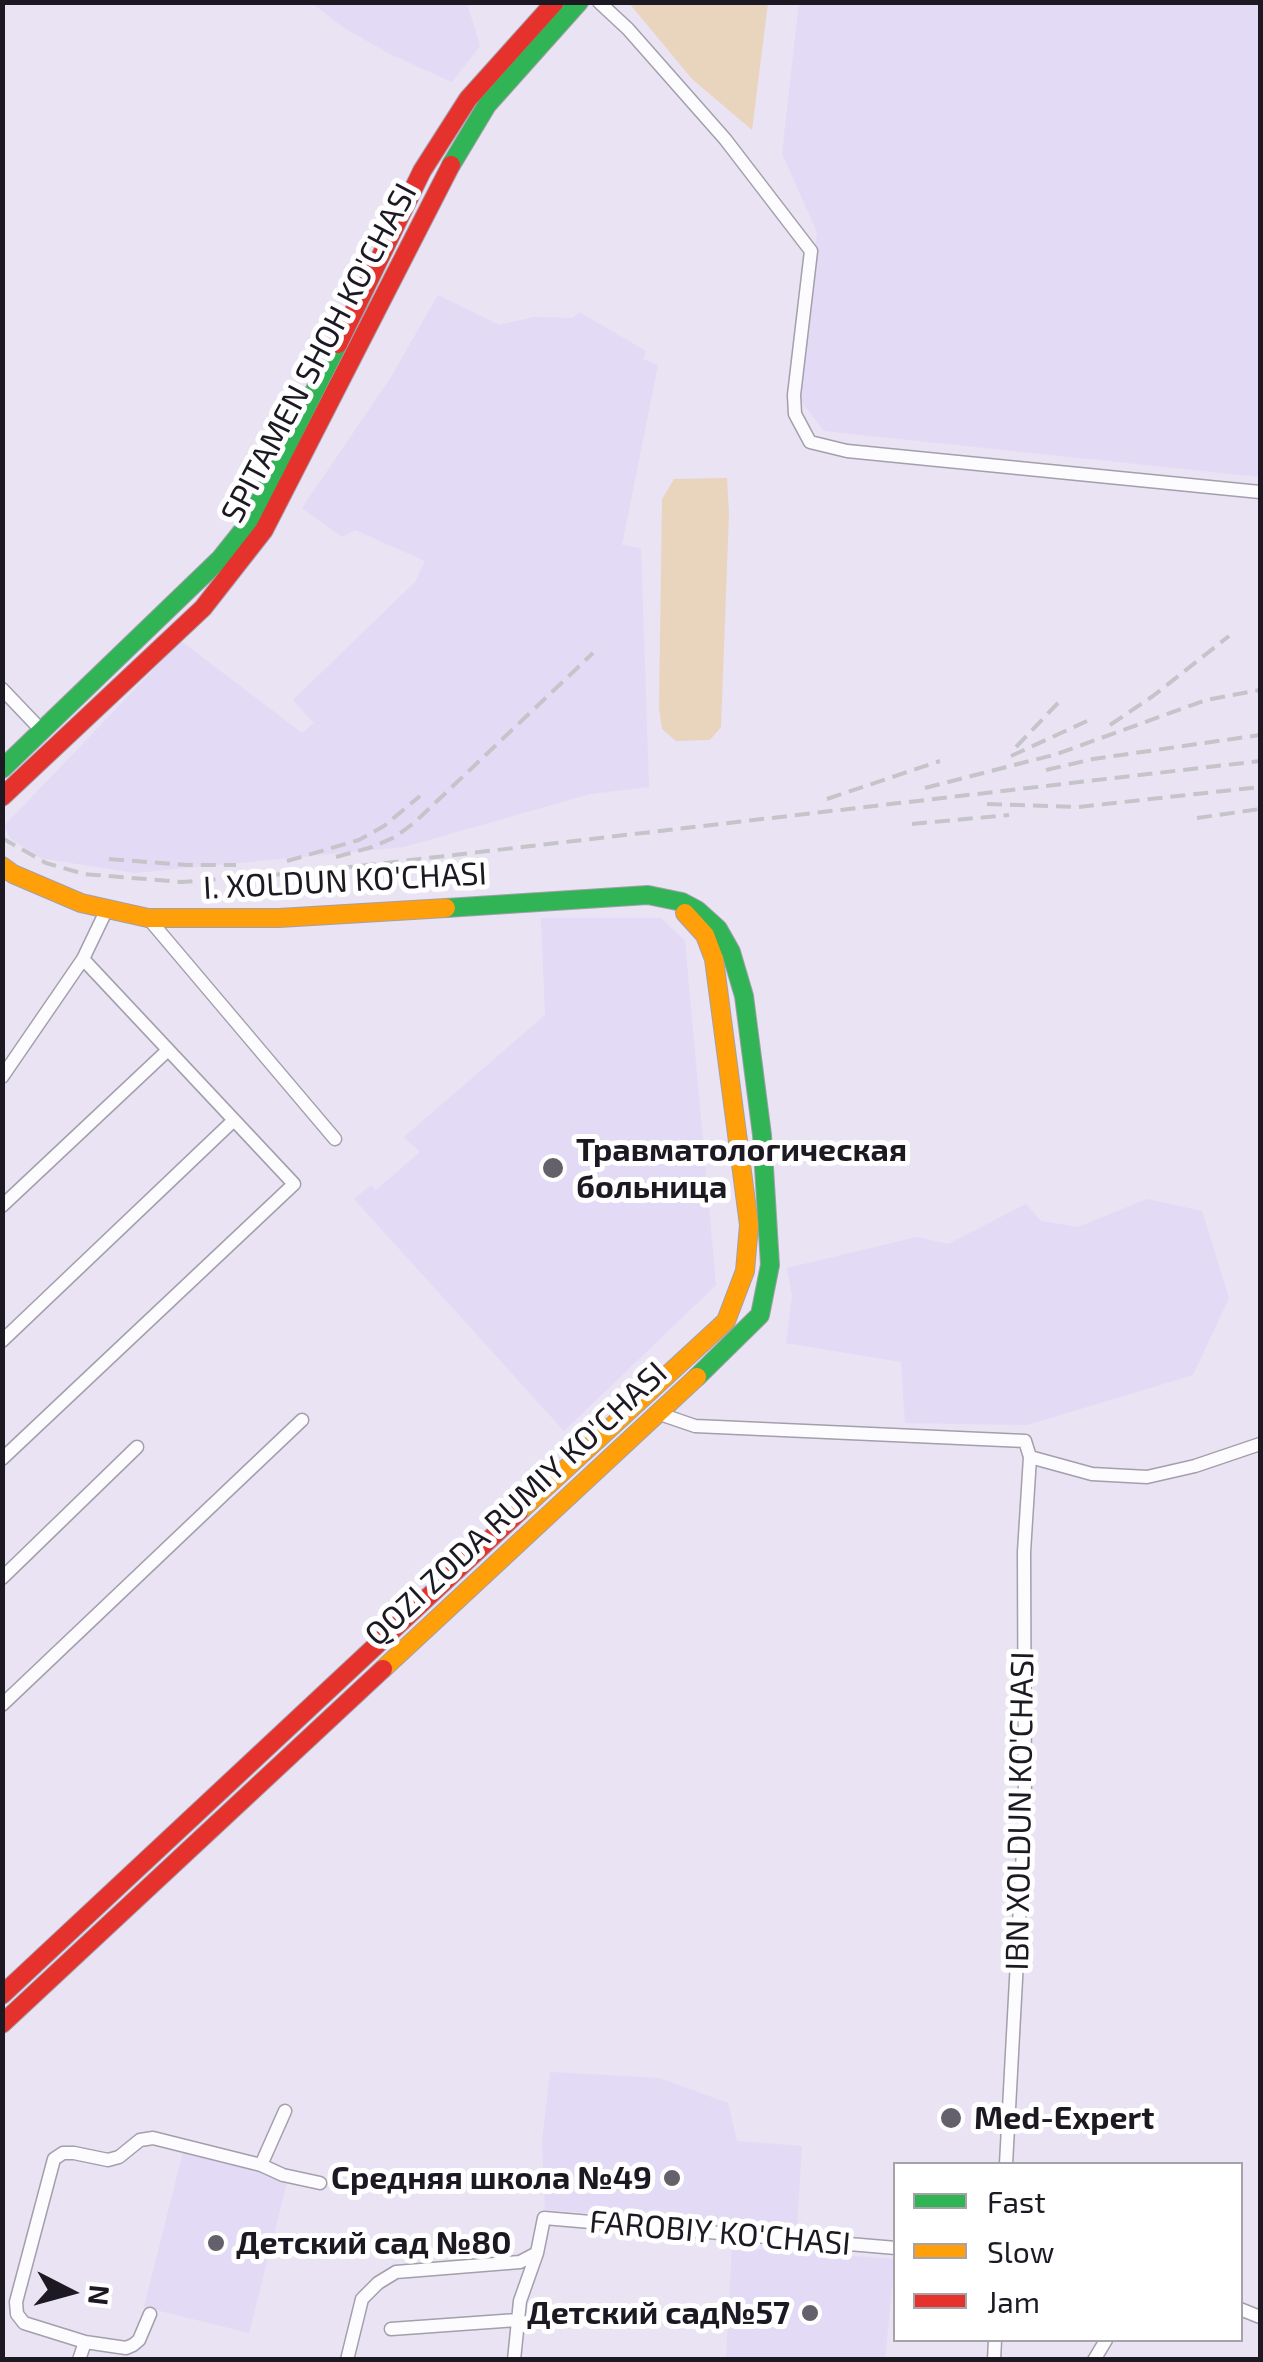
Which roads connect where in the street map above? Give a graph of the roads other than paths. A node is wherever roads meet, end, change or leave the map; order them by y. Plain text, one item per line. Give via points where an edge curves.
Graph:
1 (555, 2) edge
2 (579, 2) edge
3 (599, 2) edge
4 (1260, 492) edge
5 (2, 689) edge
6 (43, 732) junction
7 (2, 769) edge
8 (2, 797) edge
9 (2, 866) edge
10 (664, 898) junction
11 (106, 910) junction
12 (697, 910) joint
13 (148, 918) junction
14 (83, 958) junction
15 (168, 1050) junction
16 (2, 1077) edge
17 (234, 1120) junction
18 (335, 1139) dead end
19 (2, 1206) edge
20 (2, 1340) edge
21 (657, 1414) junction
22 (302, 1420) dead end
23 (1260, 1444) edge
24 (138, 1447) dead end
25 (1030, 1457) junction
26 (2, 1459) edge
27 (2, 1578) edge
28 (2, 1705) edge
29 (2, 1995) edge
30 (2, 2024) edge
31 (285, 2111) dead end
32 (1006, 2162) edge
33 (261, 2165) junction
34 (320, 2183) dead end
35 (893, 2248) edge
36 (537, 2253) junction
37 (150, 2314) dead end
38 (517, 2320) junction
39 (391, 2329) dead end
40 (84, 2342) junction
41 (79, 2360) edge
42 (347, 2360) edge
43 (514, 2360) edge

1 - 6 street, SPITAMEN SHOH KO'CHASI via 468,99 422,170 248,524
2 - 8 street, SPITAMEN SHOH KO'CHASI via 487,105 453,160 283,495 238,568
3 - 4 street via 725,138 811,251 794,395 795,414 810,442
5 - 6 street
6 - 7 street, SPITAMEN SHOH KO'CHASI
9 - 11 street, I. XOLDUN KO'CHASI
10 - 12 street, I. XOLDUN KO'CHASI
10 - 13 street, I. XOLDUN KO'CHASI via 279,918
10 - 29 street, QOZI ZODA RUMIY KO'CHASI via 698,925 714,959 749,1225 745,1272 726,1320
11 - 13 street, I. XOLDUN KO'CHASI
11 - 14 street
12 - 21 street, QOZI ZODA RUMIY KO'CHASI via 718,928 744,996 770,1265 760,1315
13 - 18 street
14 - 15 street
14 - 16 street
15 - 17 street
15 - 19 street
17 - 20 street
17 - 26 street via 294,1184
21 - 25 street via 695,1426 1026,1440
21 - 30 street, QOZI ZODA RUMIY KO'CHASI
22 - 28 street
23 - 25 street via 1147,1476 1092,1474
24 - 27 street
25 - 32 street, IBN XOLDUN KO'CHASI via 1025,1813
31 - 33 street
33 - 34 street
33 - 40 street via 153,2138 108,2160 74,2152 54,2159 17,2314 24,2323
35 - 36 street, FAROBIY KO'CHASI via 544,2218
36 - 38 street
36 - 42 street via 520,2262 396,2272 378,2282 362,2299
37 - 40 street via 139,2340 126,2348
38 - 39 street
38 - 43 street
40 - 41 street

